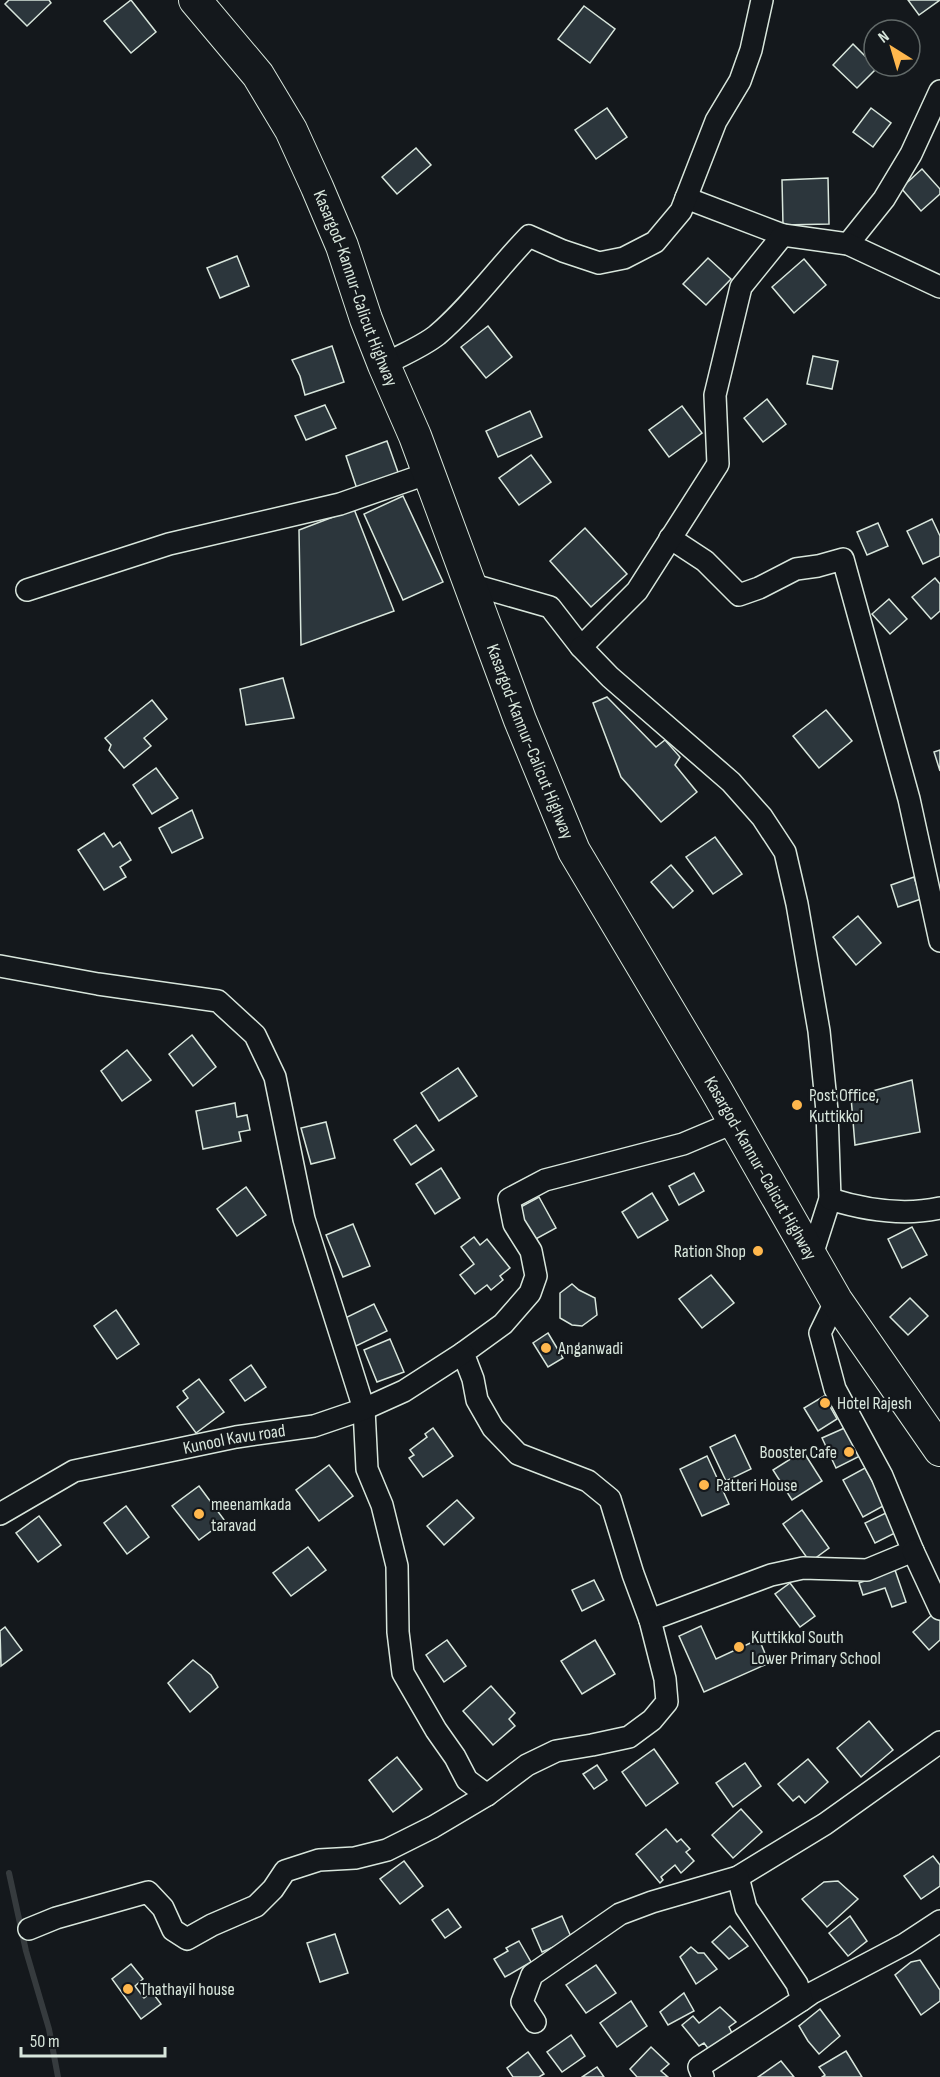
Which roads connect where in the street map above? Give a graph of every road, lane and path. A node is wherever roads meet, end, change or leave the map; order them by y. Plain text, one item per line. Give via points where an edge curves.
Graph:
1 (195, 0) edge
2 (762, 0) edge
3 (940, 91) edge
4 (686, 198) junction
5 (783, 235) junction
6 (848, 244) junction
7 (940, 287) edge
8 (384, 365) junction
9 (429, 474) junction
10 (670, 538) junction
11 (470, 584) junction
12 (27, 590) dead end
13 (581, 647) junction
14 (940, 941) edge
15 (0, 966) edge
16 (733, 1123) junction
17 (830, 1199) junction
18 (940, 1208) edge
19 (812, 1258) junction
20 (836, 1300) junction
21 (463, 1353) junction
22 (364, 1409) junction
23 (936, 1438) edge
24 (0, 1514) edge
25 (913, 1551) junction
26 (940, 1609) edge
27 (650, 1620) junction
28 (940, 1742) edge
29 (487, 1795) junction
30 (738, 1877) junction
31 (940, 1921) edge
32 (29, 1929) dead end
33 (802, 2000) junction
34 (535, 2022) dead end
35 (696, 2074) edge

1 - 8 highway, Kasargod-Kannur-Calicut Highway via 258,75 291,130 342,246
2 - 4 street via 740,81 717,122
3 - 6 street via 911,154 884,199
4 - 5 street
4 - 8 street via 681,211 655,242 624,258 599,263 529,236 435,336
5 - 6 street
5 - 10 street via 741,287 715,395 718,464
6 - 7 street
8 - 9 highway, Kasargod-Kannur-Calicut Highway
9 - 11 highway, Kasargod-Kannur-Calicut Highway
9 - 12 street via 340,504 169,544
10 - 13 street via 637,591
10 - 14 street via 705,561 739,595 796,569 843,559 909,799
11 - 13 street via 550,607
11 - 16 highway, Kasargod-Kannur-Calicut Highway via 574,850
13 - 17 street via 731,782 762,817 785,852 819,1031
15 - 22 street via 218,1001 255,1035 275,1077 304,1219
16 - 19 highway, Kasargod-Kannur-Calicut Highway
16 - 21 street, Kunool Kavu road via 683,1144 545,1180 509,1198 514,1224 531,1251 537,1276 530,1293 503,1324
17 - 18 street via 893,1212
17 - 19 street
19 - 20 highway, Kasargod-Kannur-Calicut Highway
20 - 23 highway, Kasargod-Kannur-Calicut Highway
20 - 25 street via 820,1333 835,1389 882,1476
21 - 22 street, Kunool Kavu road via 404,1391
21 - 27 street via 477,1400 493,1428 518,1454 588,1481 610,1499
22 - 24 street, Kunool Kavu road via 314,1426 236,1437 74,1471
22 - 29 street via 367,1469 381,1504 397,1566 403,1673 467,1780
25 - 26 street
25 - 27 street via 867,1570 803,1568 771,1575
27 - 29 street via 667,1702 652,1720 629,1737 556,1751 526,1765
28 - 30 street via 833,1818
29 - 32 street via 387,1850 355,1858 319,1860 285,1871 256,1906 187,1939 173,1930 163,1908 148,1892
30 - 33 street via 746,1908 797,1984
30 - 34 street via 620,1914 532,1975 522,2002
31 - 33 street
33 - 35 street

